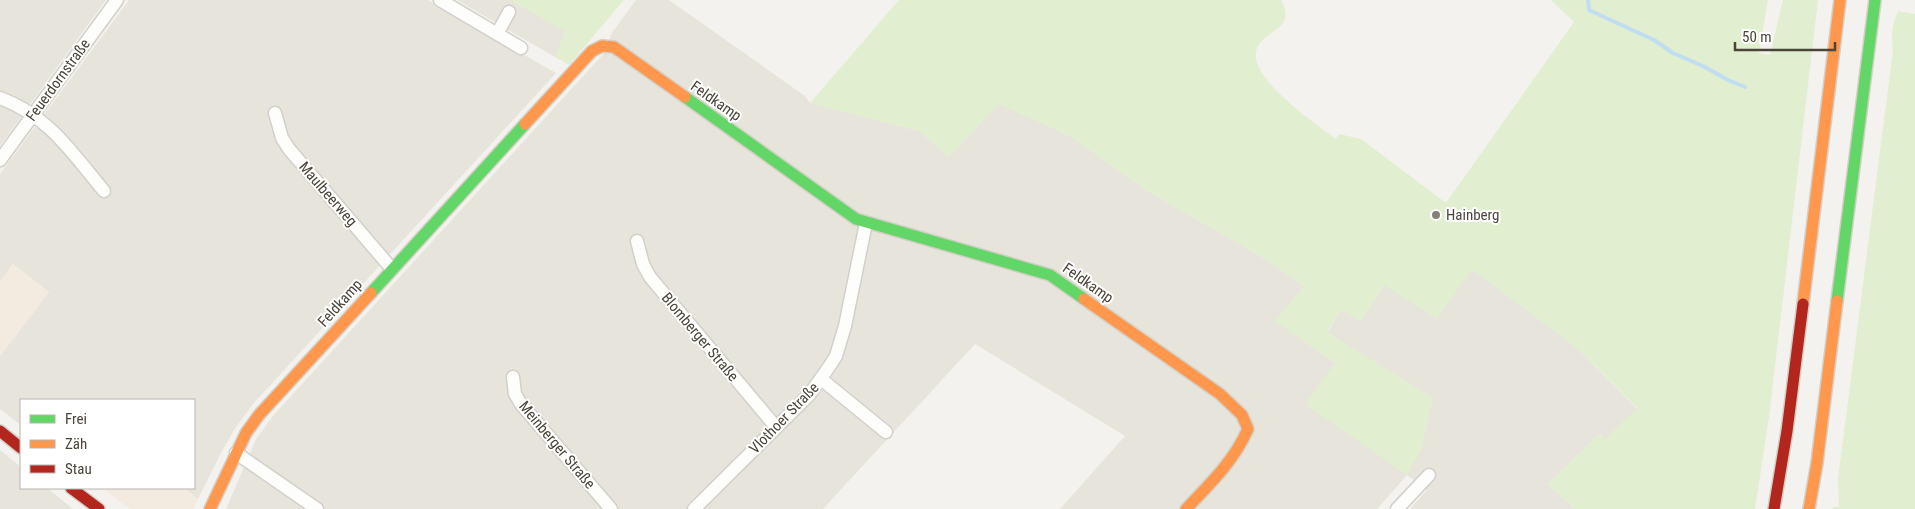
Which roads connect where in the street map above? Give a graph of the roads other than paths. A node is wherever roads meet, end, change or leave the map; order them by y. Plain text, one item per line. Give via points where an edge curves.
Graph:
1 (117, 0) edge
2 (440, 0) edge
3 (1840, 0) edge
4 (1875, 0) edge
5 (509, 12) dead end
6 (496, 34) junction
7 (521, 48) dead end
8 (0, 98) edge
9 (34, 114) junction
10 (275, 114) dead end
11 (0, 160) edge
12 (104, 191) dead end
13 (866, 223) junction
14 (637, 242) dead end
15 (392, 269) junction
16 (513, 377) dead end
17 (821, 379) junction
18 (776, 427) junction
19 (0, 432) edge
20 (886, 432) dead end
21 (20, 447) edge
22 (236, 453) junction
23 (1429, 475) dead end
24 (72, 489) edge
25 (701, 507) edge
26 (98, 509) edge
27 (210, 509) edge
28 (317, 509) edge
29 (610, 509) edge
30 (1186, 509) edge
31 (1398, 509) edge
32 (1774, 509) edge
33 (1809, 509) edge

1 - 9 street, Feuerdornstraße
2 - 6 street
3 - 32 main road via 1787,431
4 - 33 main road
5 - 6 street
6 - 7 street
8 - 9 street
9 - 11 street, Feuerdornstraße
9 - 12 street via 57,134
10 - 15 street, Maulbeerweg via 289,149
13 - 15 main road, Feldkamp via 614,47 602,45 592,51
13 - 17 street, Vlothoer Straße via 846,326 836,356
13 - 30 main road, Feldkamp via 1050,275 1220,394 1242,415 1248,429 1235,454
14 - 18 street, Blomberger Straße via 650,277
15 - 22 main road, Feldkamp via 259,415
16 - 29 street, Meinberger Straße via 515,394 521,404
17 - 18 street, Vlothoer Straße
17 - 20 street
18 - 25 street, Vlothoer Straße
19 - 21 main road
22 - 27 main road, Feldkamp
22 - 28 street
23 - 31 street
24 - 26 main road

